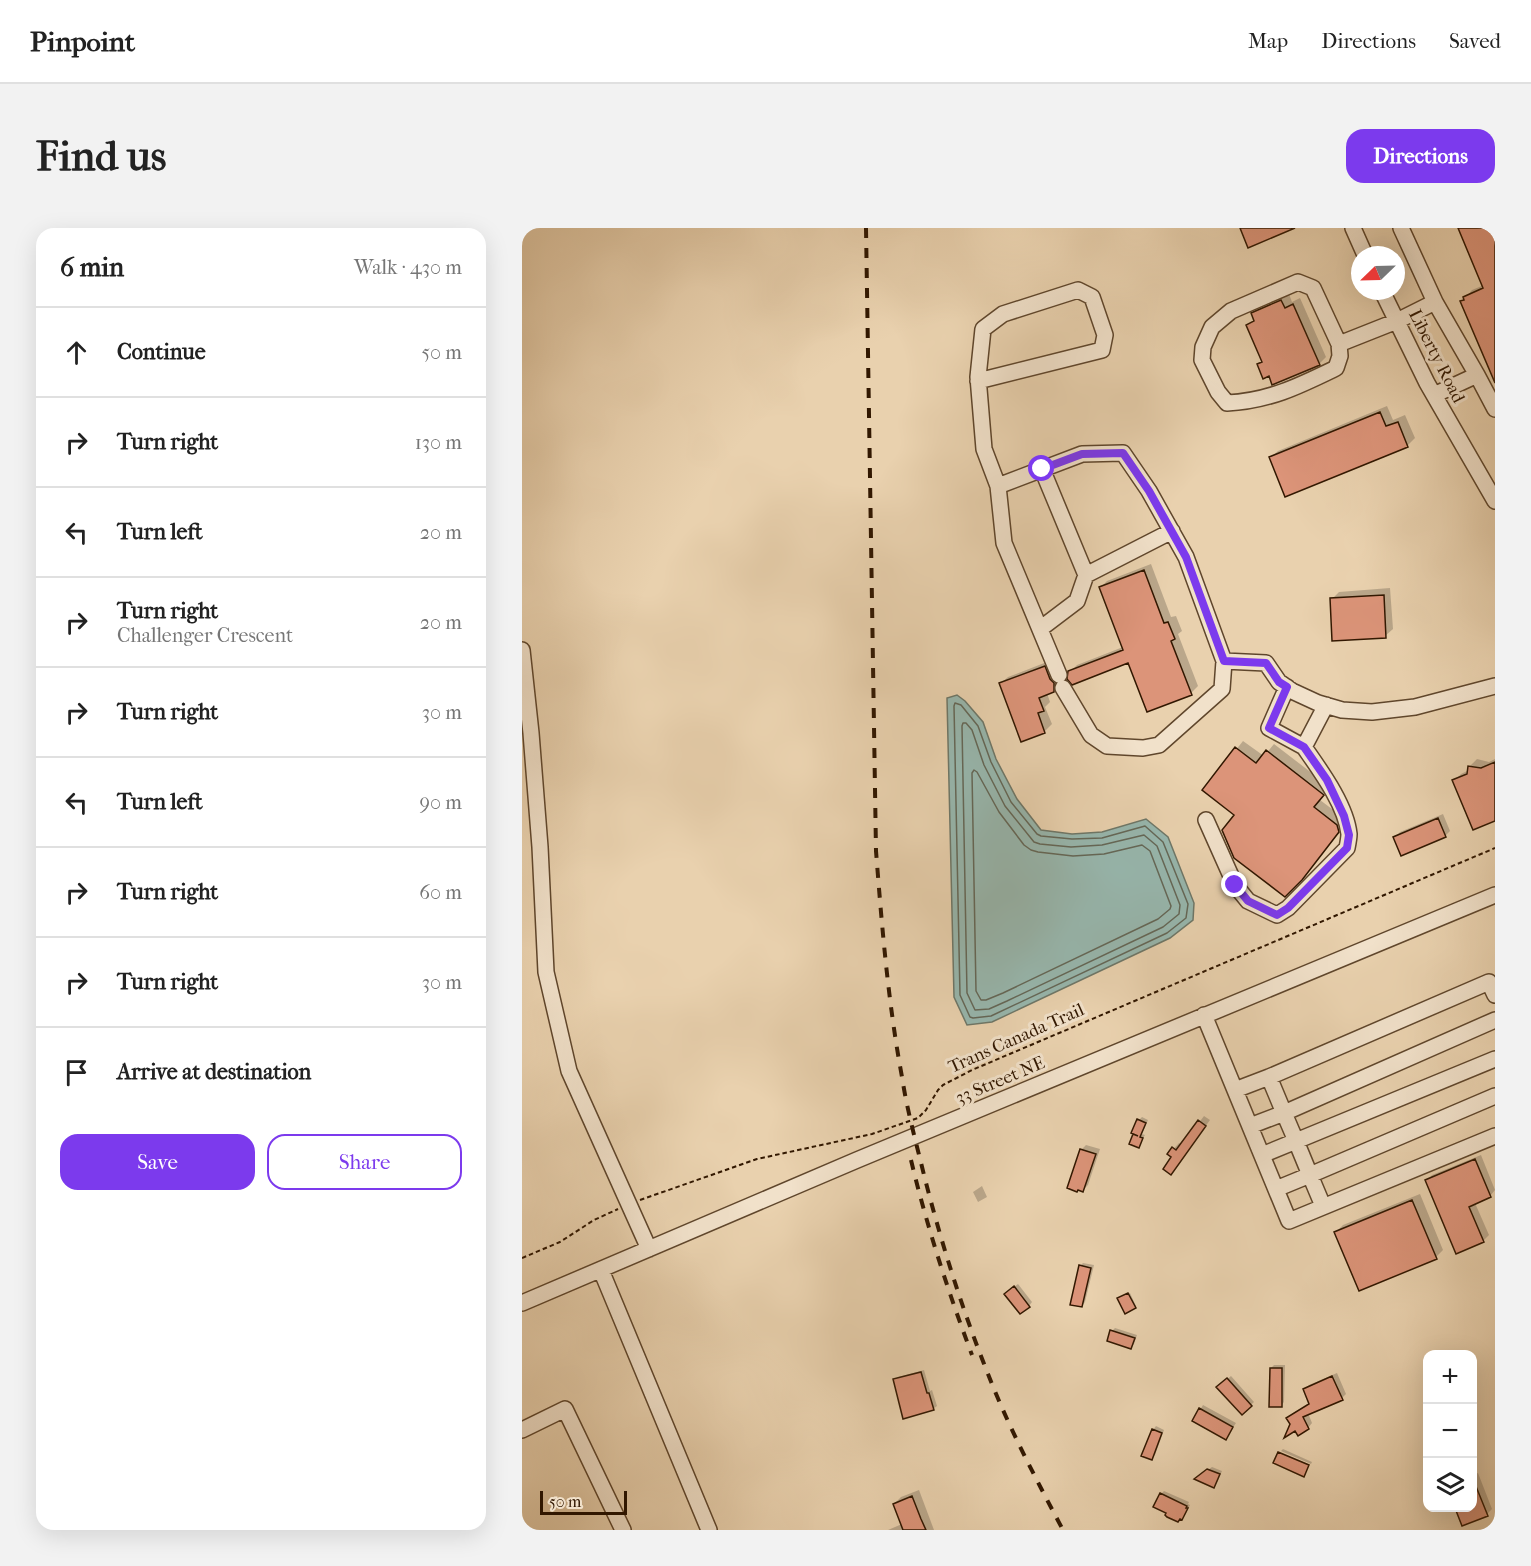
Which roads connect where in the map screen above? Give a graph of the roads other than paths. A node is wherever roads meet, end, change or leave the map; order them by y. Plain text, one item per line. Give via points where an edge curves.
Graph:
1 (1401, 228) edge
2 (1358, 229) edge
3 (1363, 246) edge
4 (1386, 300) edge
5 (1435, 302) junction
6 (1397, 321) junction
7 (1339, 344) junction
8 (1477, 375) junction
9 (978, 381) junction
10 (1434, 395) junction
11 (1493, 401) edge
12 (1042, 469) junction
13 (998, 486) junction
14 (1495, 501) edge
15 (1172, 531) junction
16 (1086, 575) junction
17 (1040, 629) junction
18 (522, 650) edge
19 (1224, 661) junction
20 (1495, 686) edge
21 (1287, 687) junction
22 (1326, 705) junction
23 (1304, 747) junction
24 (1206, 820) dead end
25 (1495, 895) edge
26 (1495, 995) edge
27 (1204, 1015) junction
28 (1495, 1020) edge
29 (1495, 1059) edge
30 (1269, 1077) junction
31 (1235, 1090) junction
32 (1495, 1096) edge
33 (1284, 1113) junction
34 (1250, 1126) junction
35 (1495, 1136) edge
36 (1296, 1141) junction
37 (1262, 1155) junction
38 (1310, 1175) junction
39 (1276, 1189) junction
40 (1323, 1206) junction
41 (649, 1249) junction
42 (601, 1270) junction
43 (522, 1303) edge
44 (522, 1430) edge
45 (623, 1530) edge
46 (709, 1530) edge

1 - 5 street
2 - 3 street
4 - 6 street, Liberty Road
5 - 6 street
5 - 8 street
6 - 7 street
6 - 10 street, Liberty Road
7 - 7 street via 1313,288 1298,282 1231,311 1212,327 1202,360 1227,403 1246,402 1274,396 1336,368
8 - 10 street
8 - 11 street
9 - 9 street via 983,329 1003,314 1078,290 1092,297 1105,335 1102,350
9 - 13 street via 984,449
10 - 14 street, Liberty Road
12 - 13 street
12 - 15 street via 1082,454 1123,453
12 - 16 street
13 - 17 street via 1004,543
15 - 16 street
15 - 19 street via 1186,557
16 - 17 street via 1077,602
17 - 19 street via 1061,682 1091,735 1107,746 1159,745 1222,689
18 - 41 street via 540,847 546,972 568,1071
19 - 21 street via 1266,663
20 - 22 street via 1415,707 1372,712
21 - 22 street
21 - 23 street via 1269,728
22 - 23 street
23 - 24 street via 1327,780 1349,835 1347,848 1288,908 1277,915 1248,901 1235,885
25 - 27 street, 33 Street NE
26 - 30 street via 1489,982
27 - 31 street
27 - 41 street, 33 Street NE
28 - 33 street
29 - 36 street
30 - 31 street
30 - 33 street
31 - 34 street
32 - 38 street
33 - 34 street
33 - 36 street
34 - 37 street
35 - 40 street
36 - 37 street
36 - 38 street
37 - 39 street
38 - 39 street
38 - 40 street
39 - 40 street via 1289,1221
41 - 42 street, 33 Street NE
42 - 43 street, 33 Street NE
42 - 46 street
44 - 45 street via 565,1409

